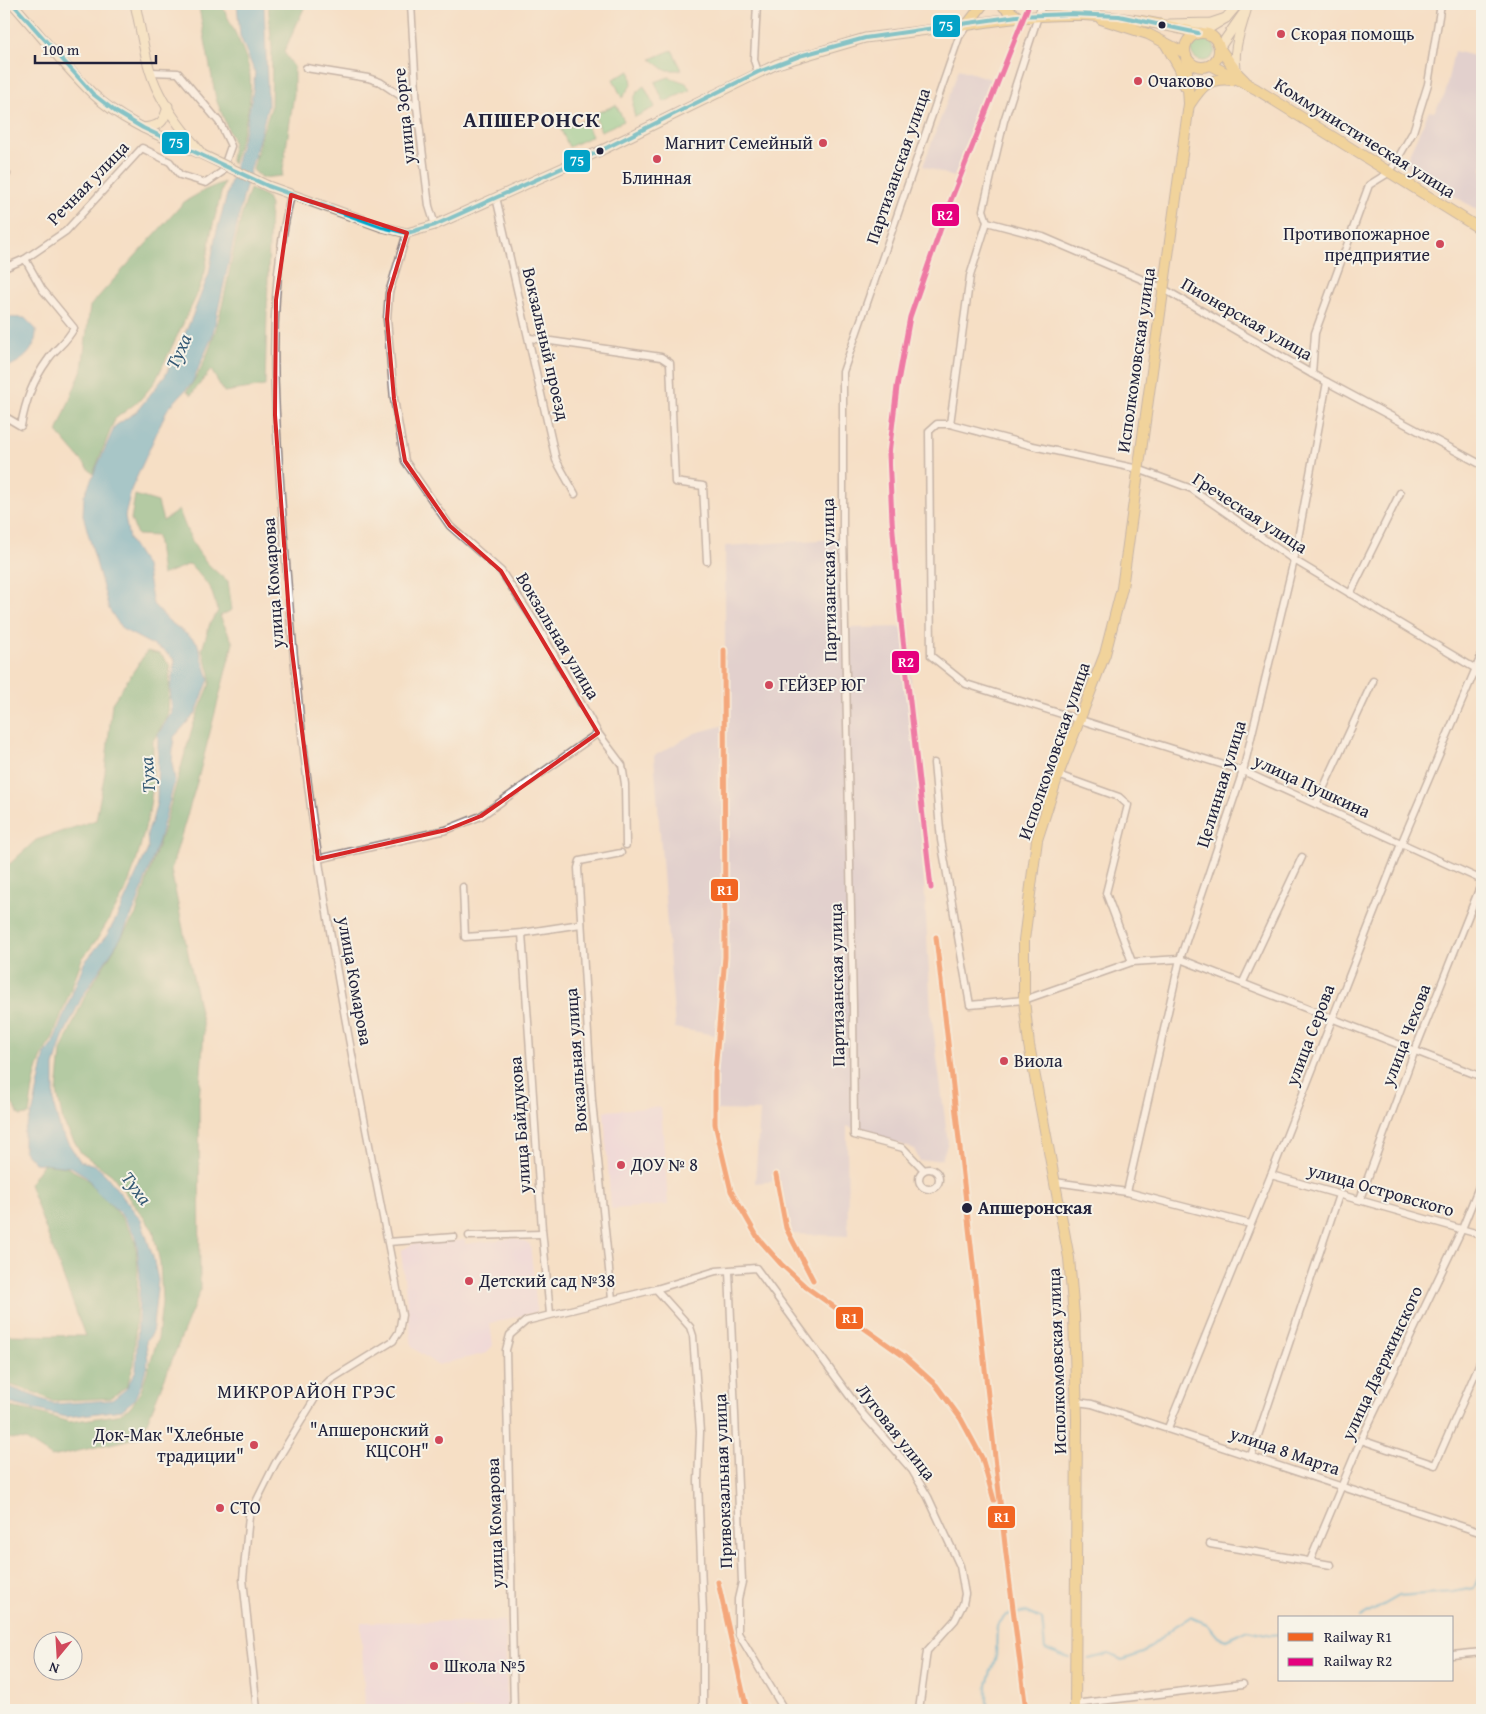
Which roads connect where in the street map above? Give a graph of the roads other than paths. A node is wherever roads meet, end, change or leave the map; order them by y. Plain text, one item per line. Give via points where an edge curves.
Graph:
1 (13, 4) edge
2 (135, 4) edge
3 (411, 4) edge
4 (757, 4) edge
5 (983, 4) edge
6 (1003, 4) edge
7 (1042, 4) edge
8 (1441, 4) edge
9 (1245, 5) edge
10 (1070, 14) junction
11 (1037, 15) junction
12 (1017, 16) junction
13 (1226, 18) junction
14 (967, 24) junction
15 (1165, 24) junction
16 (1200, 32) junction
17 (1164, 42) junction
18 (1220, 48) junction
19 (1186, 55) junction
20 (1210, 65) junction
21 (306, 68) dead end
22 (151, 72) junction
23 (758, 72) junction
24 (1237, 77) junction
25 (1189, 104) junction
26 (168, 106) junction
27 (417, 107) junction
28 (143, 128) junction
29 (203, 155) junction
30 (1390, 172) junction
31 (291, 195) junction
32 (496, 198) junction
33 (987, 222) junction
34 (435, 225) junction
35 (1482, 230) edge
36 (407, 233) junction
37 (25, 259) junction
38 (4, 268) edge
39 (1162, 288) junction
40 (530, 338) junction
41 (1312, 374) junction
42 (1327, 382) junction
43 (4, 416) edge
44 (950, 424) junction
45 (1482, 465) edge
46 (1138, 469) junction
47 (1400, 493) dead end
48 (575, 494) dead end
49 (1294, 560) junction
50 (707, 561) dead end
51 (1350, 594) junction
52 (1482, 654) edge
53 (1476, 669) junction
54 (1373, 681) dead end
55 (1079, 720) junction
56 (598, 733) junction
57 (934, 763) dead end
58 (1244, 771) junction
59 (1058, 775) junction
60 (1316, 804) junction
61 (1401, 844) junction
62 (626, 846) dead end
63 (621, 853) dead end
64 (1302, 857) dead end
65 (318, 859) junction
66 (1482, 881) edge
67 (462, 887) dead end
68 (581, 924) junction
69 (522, 933) junction
70 (1180, 959) junction
71 (1132, 962) junction
72 (1243, 982) junction
73 (1024, 1000) junction
74 (1333, 1018) junction
75 (1415, 1050) junction
76 (1482, 1077) edge
77 (924, 1170) dead end
78 (1271, 1175) junction
79 (1482, 1179) edge
80 (1055, 1182) junction
81 (1128, 1192) junction
82 (1339, 1195) junction
83 (1360, 1199) junction
84 (1250, 1224) junction
85 (1462, 1229) junction
86 (542, 1234) junction
87 (1482, 1235) edge
88 (469, 1236) dead end
89 (454, 1237) dead end
90 (388, 1242) junction
91 (728, 1271) junction
92 (656, 1289) junction
93 (612, 1299) junction
94 (550, 1314) junction
95 (1482, 1358) edge
96 (1077, 1402) junction
97 (1168, 1428) junction
98 (1361, 1440) junction
99 (1251, 1456) junction
100 (1342, 1487) junction
101 (1482, 1533) edge
102 (1210, 1544) dead end
103 (1310, 1561) junction
104 (1331, 1565) dead end
105 (1482, 1652) edge
106 (1454, 1655) edge
107 (1243, 1684) dead end
108 (782, 1706) dead end
109 (1076, 1707) edge
110 (258, 1710) edge
111 (514, 1710) edge
112 (703, 1710) edge
113 (919, 1710) edge

1 - 28 main road via 93,94
2 - 22 main road
3 - 27 street, улица Зорге
4 - 23 street via 754,60
5 - 14 main road
6 - 12 main road
7 - 11 street
8 - 30 street via 1428,84 1413,132
9 - 13 main road
9 - 18 main road
9 - 24 main road via 1236,46
10 - 11 main road
10 - 15 main road via 1119,16
10 - 17 main road via 1102,19
11 - 12 main road
11 - 33 street via 1004,121 984,210
12 - 14 main road
13 - 15 main road via 1211,23
13 - 16 main road
14 - 23 main road via 865,38 803,55
14 - 77 street, Партизанская улица via 959,37 842,372 854,1135 903,1148
15 - 16 main road
16 - 18 main road via 1216,38
16 - 19 main road via 1186,43
17 - 19 main road
17 - 25 main road via 1180,70
18 - 20 main road via 1218,58
18 - 24 main road, Коммунистическая улица
19 - 20 main road via 1195,66
19 - 25 main road, Исполкомовская улица
20 - 24 main road, Коммунистическая улица
20 - 25 main road, Исполкомовская улица
21 - 27 street via 380,82
22 - 26 main road
22 - 37 street, Речная улица via 178,73 220,123 231,146 222,172 206,183 180,175 170,162 142,148 66,231
23 - 32 main road via 600,151
24 - 25 main road via 1211,81 1200,88
24 - 30 main road, Коммунистическая улица
25 - 39 main road, Исполкомовская улица
26 - 28 main road via 162,124
26 - 29 main road via 178,125
27 - 34 street, улица Зорге via 429,206
28 - 29 main road
29 - 31 main road, bridge
30 - 35 main road, Коммунистическая улица
30 - 41 street via 1368,185 1315,333
31 - 36 main road
31 - 65 street, улица Комарова via 284,220 276,300 275,415 291,643
32 - 34 main road
32 - 40 street, Вокзальный проезд
33 - 39 street, Пионерская улица via 1043,237
33 - 44 street via 970,276
34 - 36 main road
36 - 56 street, Вокзальная улица via 389,293 387,319 394,398 405,460 450,526 501,571 537,626
37 - 38 street, Речная улица
37 - 43 street via 42,289 74,328 66,342 46,362 25,404 21,426
39 - 41 street, Пионерская улица
39 - 46 main road, Исполкомовская улица
40 - 48 street, Вокзальный проезд via 556,460
40 - 50 street via 661,357 670,363 675,482 703,486
41 - 42 street, Пионерская улица
42 - 45 street, Пионерская улица
42 - 49 street, Целинная улица
44 - 46 street, Греческая улица
44 - 55 street, улица Пушкина via 938,424 929,430 931,656 966,684
46 - 49 street, Греческая улица via 1192,489
46 - 55 main road, Исполкомовская улица via 1122,588 1105,654
47 - 51 street
49 - 51 street, Греческая улица
49 - 58 street, Целинная улица
51 - 53 street, Греческая улица
52 - 53 street, улица Серова
53 - 61 street, улица Серова
54 - 60 street
55 - 58 street, улица Пушкина
55 - 59 main road, Исполкомовская улица
56 - 62 street, Вокзальная улица via 622,765
56 - 65 street via 481,816 446,830
57 - 73 street via 941,840 970,1005
58 - 60 street, улица Пушкина
58 - 70 street, Целинная улица
59 - 71 street via 1119,797 1128,805 1106,893
59 - 73 main road, Исполкомовская улица via 1037,840 1024,940
60 - 61 street, улица Пушкина
61 - 66 street, улица Пушкина
61 - 74 street, улица Серова
63 - 68 street, Вокзальная улица via 580,861
64 - 72 street
65 - 90 street, улица Комарова
66 - 75 street, улица Чехова
67 - 69 street via 465,937
68 - 69 street
68 - 93 street, Вокзальная улица via 592,1102
69 - 86 street, улица Байдукова
70 - 71 street
70 - 72 street
70 - 81 street, Целинная улица
71 - 73 street
72 - 74 street
73 - 80 main road, Исполкомовская улица via 1029,1045
74 - 75 street
74 - 78 street, улица Серова
75 - 76 street
75 - 83 street, улица Чехова
78 - 82 street, улица Островского
78 - 84 street, улица Серова
79 - 85 street, улица Дзержинского
80 - 81 street
80 - 96 main road, Исполкомовская улица via 1069,1258
81 - 84 street
82 - 83 street, улица Островского
82 - 99 street
83 - 85 street, улица Островского
84 - 97 street, улица Серова
85 - 87 street, улица Островского
85 - 98 street, улица Дзержинского
86 - 88 street
86 - 94 street, улица Байдукова
89 - 90 street
90 - 110 street, улица Комарова via 402,1314 399,1332 393,1341 330,1380 320,1390 271,1471 249,1516 243,1579
91 - 92 street
91 - 108 street, Привокзальная улица via 742,1582 738,1599 738,1633
91 - 113 street, Луговая улица via 756,1268 862,1414 912,1470 960,1566 965,1594 963,1604 955,1620 927,1651
92 - 93 street
92 - 112 street, Привокзальная улица via 690,1327 693,1336 700,1432 698,1481
93 - 94 street
94 - 111 street, улица Комарова via 526,1321 510,1336 506,1350
95 - 98 street via 1435,1465
96 - 97 street, улица 8 Марта
96 - 109 main road, Исполкомовская улица
97 - 99 street, улица 8 Марта
98 - 100 street, улица Дзержинского
99 - 100 street, улица 8 Марта
100 - 101 street, улица 8 Марта
100 - 103 street, улица Дзержинского
102 - 103 street
103 - 104 street
105 - 106 street
107 - 109 street

